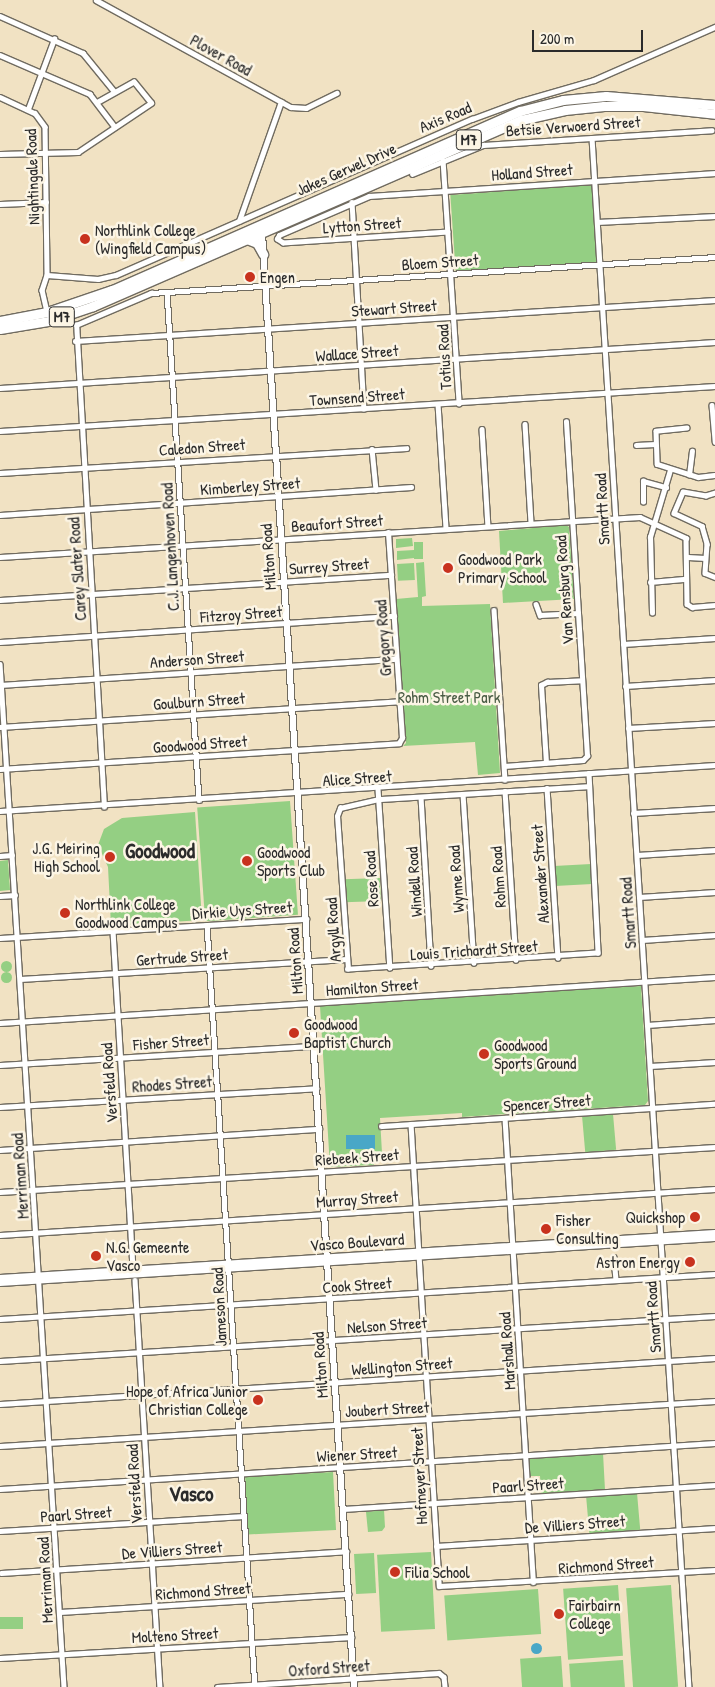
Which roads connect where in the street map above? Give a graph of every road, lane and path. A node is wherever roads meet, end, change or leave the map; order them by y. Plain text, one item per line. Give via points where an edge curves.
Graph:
1 (96, 0) edge
2 (0, 16) edge
3 (715, 27) edge
4 (54, 39) junction
5 (0, 55) edge
6 (43, 73) junction
7 (114, 91) junction
8 (337, 93) dead end
9 (0, 97) edge
10 (98, 102) junction
11 (281, 102) junction
12 (715, 105) edge
13 (28, 110) junction
14 (715, 114) edge
15 (115, 127) junction
16 (712, 130) dead end
17 (592, 138) junction
18 (46, 153) junction
19 (0, 154) edge
20 (444, 160) junction
21 (715, 173) edge
22 (412, 174) dead end
23 (594, 180) junction
24 (446, 190) junction
25 (46, 202) junction
26 (352, 202) junction
27 (0, 204) edge
28 (302, 204) junction
29 (715, 216) edge
30 (239, 221) junction
31 (597, 222) junction
32 (448, 232) junction
33 (262, 233) junction
34 (354, 238) junction
35 (247, 239) junction
36 (263, 254) junction
37 (184, 257) junction
38 (715, 257) edge
39 (599, 265) junction
40 (452, 274) junction
41 (47, 275) junction
42 (357, 280) junction
43 (265, 286) junction
44 (167, 292) junction
45 (122, 294) junction
46 (715, 300) edge
47 (603, 306) junction
48 (47, 312) junction
49 (454, 316) junction
50 (0, 321) edge
51 (359, 322) junction
52 (37, 324) junction
53 (0, 329) edge
54 (74, 329) joint
55 (268, 329) junction
56 (170, 335) junction
57 (75, 341) junction
58 (715, 342) edge
59 (605, 349) junction
60 (457, 358) junction
61 (362, 365) junction
62 (271, 371) junction
63 (172, 377) junction
64 (77, 383) junction
65 (715, 386) edge
66 (0, 388) edge
67 (608, 394) junction
68 (459, 403) junction
69 (438, 404) junction
70 (712, 405) dead end
71 (364, 409) junction
72 (273, 413) junction
73 (175, 419) junction
74 (566, 422) dead end
75 (525, 424) dead end
76 (80, 426) junction
77 (687, 428) dead end
78 (482, 429) dead end
79 (0, 430) edge
80 (715, 442) edge
81 (655, 444) junction
82 (636, 445) dead end
83 (406, 448) dead end
84 (372, 449) junction
85 (692, 451) dead end
86 (276, 455) junction
87 (178, 461) junction
88 (83, 468) junction
89 (670, 470) junction
90 (0, 473) edge
91 (689, 475) junction
92 (715, 475) edge
93 (411, 487) dead end
94 (666, 487) junction
95 (376, 490) junction
96 (715, 493) edge
97 (278, 497) junction
98 (643, 502) dead end
99 (180, 504) junction
100 (86, 510) junction
101 (0, 515) edge
102 (615, 518) junction
103 (573, 520) junction
104 (531, 523) junction
105 (656, 523) junction
106 (488, 526) junction
107 (446, 528) junction
108 (388, 532) junction
109 (281, 539) junction
110 (183, 546) junction
111 (88, 552) junction
112 (0, 557) edge
113 (688, 558) junction
114 (705, 558) junction
115 (391, 575) junction
116 (715, 577) edge
117 (686, 580) junction
118 (284, 581) junction
119 (650, 582) junction
120 (185, 588) junction
121 (91, 594) junction
122 (0, 600) edge
123 (536, 604) dead end
124 (715, 606) edge
125 (494, 610) dead end
126 (578, 612) junction
127 (652, 613) dead end
128 (394, 616) junction
129 (287, 624) junction
130 (188, 630) junction
131 (94, 636) junction
132 (715, 638) edge
133 (0, 642) edge
134 (623, 644) junction
135 (396, 659) junction
136 (0, 664) edge
137 (289, 666) junction
138 (191, 672) junction
139 (96, 678) junction
140 (582, 680) junction
141 (715, 680) edge
142 (1, 685) edge
143 (626, 686) junction
144 (399, 701) junction
145 (292, 708) junction
146 (193, 714) junction
147 (99, 721) junction
148 (715, 723) edge
149 (2, 727) edge
150 (628, 728) junction
151 (400, 741) joint
152 (294, 750) junction
153 (196, 756) junction
154 (101, 762) junction
155 (546, 763) junction
156 (504, 766) junction
157 (715, 766) edge
158 (0, 769) edge
159 (6, 769) junction
160 (631, 770) junction
161 (589, 773) junction
162 (504, 780) junction
163 (589, 786) junction
164 (547, 788) junction
165 (378, 789) junction
166 (505, 791) junction
167 (297, 794) junction
168 (463, 794) junction
169 (421, 797) junction
170 (379, 799) junction
171 (199, 800) junction
172 (104, 807) junction
173 (715, 808) edge
174 (0, 812) edge
175 (10, 812) junction
176 (633, 813) junction
177 (715, 850) edge
178 (12, 855) junction
179 (636, 855) junction
180 (0, 856) edge
181 (715, 892) edge
182 (15, 895) junction
183 (0, 896) edge
184 (639, 897) junction
185 (306, 919) junction
186 (207, 925) junction
187 (112, 931) junction
188 (715, 935) edge
189 (17, 937) junction
190 (0, 938) edge
191 (642, 940) junction
192 (558, 958) junction
193 (346, 959) junction
194 (516, 960) junction
195 (308, 961) junction
196 (474, 963) junction
197 (432, 966) junction
198 (210, 968) junction
199 (390, 968) junction
200 (350, 970) joint
201 (115, 974) junction
202 (715, 977) edge
203 (20, 980) junction
204 (644, 981) junction
205 (311, 1003) junction
206 (213, 1009) junction
207 (118, 1016) junction
208 (715, 1020) edge
209 (23, 1022) junction
210 (0, 1023) edge
211 (647, 1024) junction
212 (314, 1046) junction
213 (215, 1052) junction
214 (120, 1058) junction
215 (715, 1062) edge
216 (26, 1064) junction
217 (0, 1065) edge
218 (650, 1066) junction
219 (316, 1088) junction
220 (218, 1093) junction
221 (123, 1100) junction
222 (715, 1104) edge
223 (28, 1106) junction
224 (0, 1108) edge
225 (652, 1108) junction
226 (505, 1118) junction
227 (411, 1124) junction
228 (381, 1126) dead end
229 (319, 1129) junction
230 (220, 1136) junction
231 (126, 1142) junction
232 (715, 1147) edge
233 (31, 1148) junction
234 (0, 1150) edge
235 (655, 1151) junction
236 (507, 1161) junction
237 (413, 1166) junction
238 (322, 1172) junction
239 (223, 1178) junction
240 (128, 1184) junction
241 (715, 1189) edge
242 (34, 1190) junction
243 (0, 1192) edge
244 (658, 1193) junction
245 (510, 1202) junction
246 (416, 1208) junction
247 (324, 1214) junction
248 (226, 1220) junction
249 (131, 1226) junction
250 (37, 1232) junction
251 (715, 1233) edge
252 (0, 1235) edge
253 (715, 1238) edge
254 (661, 1239) junction
255 (513, 1248) junction
256 (419, 1254) junction
257 (614, 1257) dead end
258 (327, 1260) junction
259 (134, 1264) dead end
260 (229, 1266) junction
261 (715, 1274) edge
262 (663, 1277) junction
263 (0, 1278) edge
264 (39, 1278) junction
265 (135, 1280) dead end
266 (616, 1280) junction
267 (0, 1283) edge
268 (515, 1287) junction
269 (421, 1293) junction
270 (330, 1299) junction
271 (232, 1305) junction
272 (137, 1311) junction
273 (715, 1316) edge
274 (42, 1317) junction
275 (0, 1319) edge
276 (666, 1319) junction
277 (518, 1330) junction
278 (423, 1335) junction
279 (332, 1341) junction
280 (234, 1347) junction
281 (139, 1353) junction
282 (44, 1358) junction
283 (715, 1358) edge
284 (0, 1361) edge
285 (668, 1361) junction
286 (520, 1371) junction
287 (426, 1378) junction
288 (335, 1383) junction
289 (236, 1389) junction
290 (141, 1395) junction
291 (47, 1401) junction
292 (715, 1401) edge
293 (0, 1404) edge
294 (671, 1404) junction
295 (523, 1414) junction
296 (428, 1420) junction
297 (338, 1425) junction
298 (239, 1431) junction
299 (144, 1437) junction
300 (49, 1443) junction
301 (715, 1443) edge
302 (0, 1446) edge
303 (674, 1446) junction
304 (526, 1456) junction
305 (431, 1462) junction
306 (340, 1467) junction
307 (241, 1473) junction
308 (147, 1479) junction
309 (52, 1485) junction
310 (715, 1485) edge
311 (676, 1488) junction
312 (0, 1489) edge
313 (528, 1498) junction
314 (434, 1504) junction
315 (343, 1509) junction
316 (244, 1516) junction
317 (149, 1521) junction
318 (55, 1528) junction
319 (715, 1528) edge
320 (679, 1530) junction
321 (0, 1531) edge
322 (531, 1540) junction
323 (436, 1546) junction
324 (346, 1551) junction
325 (247, 1558) junction
326 (152, 1565) junction
327 (57, 1570) junction
328 (715, 1570) edge
329 (682, 1572) junction
330 (1, 1573) edge
331 (533, 1582) junction
332 (439, 1587) joint
333 (348, 1594) junction
334 (250, 1600) junction
335 (155, 1606) junction
336 (60, 1612) junction
337 (351, 1637) junction
338 (252, 1642) junction
339 (158, 1648) junction
340 (62, 1654) junction
341 (0, 1658) edge
342 (354, 1679) junction
343 (255, 1686) edge
344 (64, 1687) edge
345 (160, 1687) edge
346 (217, 1687) edge
347 (354, 1687) edge
348 (445, 1687) edge
349 (689, 1687) edge

1 - 11 street, Plover Road
2 - 4 street
3 - 30 street, Axis Road via 594,80 472,119
4 - 6 street
4 - 7 street via 89,57
5 - 6 street
6 - 10 street via 87,92
6 - 13 street
7 - 10 street
7 - 15 street via 137,82 151,103
8 - 11 street, Plover Road via 306,108
9 - 13 street, Nightingale Road
10 - 15 street
11 - 30 street
12 - 28 highway, Jakes Gerwel Drive / M7 via 606,96 542,105 498,118
13 - 18 street, Nightingale Road via 44,121
14 - 33 highway, Jakes Gerwel Drive / M7 via 643,106 604,106 536,116 500,127
15 - 18 street via 78,152
16 - 17 street, Betsie Verwoerd Street
17 - 20 street, Betsie Verwoerd Street via 483,145
17 - 23 street, Smartt Road
18 - 19 street
18 - 25 street, Nightingale Road
20 - 22 street, Betsie Verwoerd Street
20 - 24 street, Totius Road
21 - 23 street, Holland Street
23 - 24 street, Holland Street
23 - 31 street, Smartt Road
24 - 26 street, Holland Street via 369,196
24 - 32 street, Totius Road
25 - 27 street
25 - 41 street, Nightingale Road
26 - 34 street
26 - 34 street, Lytton Street via 279,235 278,241
28 - 33 highway via 264,226
28 - 37 highway, Jakes Gerwel Drive / M7
29 - 31 street
30 - 41 street, Axis Road via 116,275 98,279
31 - 39 street, Smartt Road
32 - 34 street, Lytton Street
32 - 40 street, Totius Road
33 - 35 highway, Jakes Gerwel Drive / M7
33 - 36 street, Milton Road
33 - 37 highway via 253,230 196,255
34 - 42 street
35 - 36 highway via 257,243
35 - 45 highway, Jakes Gerwel Drive / M7
36 - 43 street, Milton Road
37 - 48 highway, Jakes Gerwel Drive / M7 via 112,290
38 - 39 street, Bloem Street
39 - 40 street, Bloem Street
39 - 47 street, Smartt Road
40 - 42 street, Bloem Street
40 - 49 street, Totius Road
41 - 48 street, Nightingale Road via 44,281
42 - 43 street, Bloem Street
42 - 51 street
43 - 44 street, Bloem Street
43 - 55 street, Milton Road
44 - 54 street, Bloem Street via 142,295 77,324
44 - 56 street, C.J. Langenhoven Road
45 - 48 highway via 109,295 58,313
45 - 52 highway, Jakes Gerwel Drive / M7
46 - 47 street, Stewart Street
47 - 49 street, Stewart Street
47 - 59 street, Smartt Road
48 - 50 highway, Jakes Gerwel Drive / M7
48 - 52 highway
49 - 51 street, Stewart Street
49 - 60 street, Totius Road
51 - 55 street, Stewart Street
51 - 61 street
52 - 53 highway, Jakes Gerwel Drive / M7
54 - 57 street, Carey Slater Road
55 - 56 street, Stewart Street
55 - 62 street, Milton Road
56 - 57 street, Stewart Street
56 - 63 street, C.J. Langenhoven Road
57 - 64 street, Carey Slater Road
58 - 59 street, Wallace Street
59 - 60 street, Wallace Street
59 - 67 street, Smartt Road
60 - 61 street, Wallace Street
60 - 68 street, Totius Road
61 - 62 street, Wallace Street
61 - 71 street
62 - 63 street, Wallace Street
62 - 72 street, Milton Road
63 - 64 street, Wallace Street
63 - 73 street, C.J. Langenhoven Road
64 - 66 street, Wallace Street
64 - 76 street, Carey Slater Road
65 - 67 street, Townsend Street
67 - 68 street, Townsend Street
67 - 102 street, Smartt Road
68 - 69 street, Townsend Street
69 - 71 street, Townsend Street
69 - 107 street
70 - 80 street
71 - 72 street, Townsend Street
72 - 73 street, Townsend Street
72 - 86 street, Milton Road
73 - 76 street, Townsend Street
73 - 87 street, C.J. Langenhoven Road
74 - 103 street, Van Rensburg Road
75 - 104 street
76 - 79 street, Townsend Street
76 - 88 street, Carey Slater Road
77 - 81 street via 658,429
78 - 106 street
81 - 82 street
81 - 89 street via 657,464
83 - 84 street, Caledon Street
84 - 86 street, Caledon Street
84 - 95 street
85 - 91 street
86 - 87 street, Caledon Street
86 - 97 street, Milton Road
87 - 88 street, Caledon Street
87 - 99 street, C.J. Langenhoven Road
88 - 90 street, Caledon Street
88 - 100 street, Carey Slater Road
89 - 91 street
89 - 94 street
91 - 92 street
93 - 95 street, Kimberley Street
94 - 98 street via 643,481
94 - 105 street
95 - 97 street, Kimberley Street
96 - 114 street via 706,496 683,492 675,510 677,516 702,526
97 - 99 street, Kimberley Street
97 - 109 street, Milton Road
99 - 100 street, Kimberley Street
99 - 110 street, C.J. Langenhoven Road
100 - 101 street, Kimberley Street
100 - 111 street, Carey Slater Road
102 - 103 street, Beaufort Street
102 - 105 street, Beaufort Street via 640,517
102 - 134 street, Smartt Road
103 - 104 street, Beaufort Street
103 - 126 street, Van Rensburg Road
104 - 106 street, Beaufort Street
105 - 113 street, Beaufort Street via 686,538
105 - 119 street via 650,537
106 - 107 street, Beaufort Street
107 - 108 street, Beaufort Street
108 - 109 street, Beaufort Street
108 - 115 street, Gregory Road
109 - 110 street, Beaufort Street
109 - 118 street, Milton Road
110 - 111 street, Beaufort Street
110 - 120 street, C.J. Langenhoven Road
111 - 112 street, Beaufort Street
111 - 121 street, Carey Slater Road
113 - 114 street
113 - 117 street
114 - 116 street via 706,574
115 - 118 street, Surrey Street
115 - 128 street, Gregory Road
117 - 119 street
117 - 124 street via 689,605
118 - 120 street, Surrey Street
118 - 129 street, Milton Road
119 - 127 street
120 - 121 street, Surrey Street
120 - 130 street, C.J. Langenhoven Road
121 - 122 street, Surrey Street
121 - 131 street, Carey Slater Road
123 - 126 street via 540,615
125 - 156 street
126 - 140 street, Van Rensburg Road
128 - 129 street, Fitzroy Street
128 - 135 street, Gregory Road
129 - 130 street, Fitzroy Street
129 - 137 street, Milton Road
130 - 131 street, Fitzroy Street
130 - 138 street, C.J. Langenhoven Road
131 - 133 street, Fitzroy Street
131 - 139 street, Carey Slater Road
132 - 134 street
134 - 143 street, Smartt Road
135 - 137 street, Anderson Street
135 - 144 street, Gregory Road
136 - 142 street, Merriman Road
137 - 138 street, Anderson Street
137 - 145 street, Milton Road
138 - 139 street, Anderson Street
138 - 146 street, C.J. Langenhoven Road
139 - 142 street, Anderson Street
139 - 147 street, Carey Slater Road
140 - 155 street, Van Rensburg Road via 587,757
140 - 155 street via 542,683
141 - 143 street
142 - 149 street, Merriman Road
143 - 150 street, Smartt Road
144 - 145 street, Goulburn Street
144 - 151 street, Gregory Road
145 - 146 street, Goulburn Street
145 - 152 street, Milton Road
146 - 147 street, Goulburn Street
146 - 153 street, C.J. Langenhoven Road
147 - 149 street, Goulburn Street
147 - 154 street, Carey Slater Road
148 - 150 street
149 - 159 street, Merriman Road
150 - 160 street, Smartt Road
151 - 152 street, Goodwood Street
152 - 153 street, Goodwood Street
152 - 167 street, Milton Road
153 - 154 street, Goodwood Street
153 - 171 street, C.J. Langenhoven Road
154 - 159 street, Goodwood Street
154 - 172 street, Carey Slater Road
155 - 156 street
156 - 162 street
157 - 160 street, Alice Street
158 - 159 street, Goodwood Street
159 - 175 street, Merriman Road
160 - 161 street, Alice Street
160 - 176 street, Smartt Road
161 - 162 street, Alice Street
161 - 163 street
162 - 165 street, Alice Street
163 - 164 street, Alice Street
163 - 192 street, Louis Trichardt Street via 600,952
164 - 166 street, Alice Street
164 - 192 street, Alexander Street
165 - 167 street, Alice Street
165 - 170 street, Rose Road
166 - 168 street, Alice Street
166 - 194 street, Rohm Road
167 - 171 street, Alice Street
167 - 185 street, Milton Road
168 - 169 street, Alice Street
168 - 196 street, Wynne Road
169 - 170 street, Alice Street
169 - 197 street, Windell Road
170 - 193 street, Argyll Road via 342,807 337,812
170 - 199 street, Rose Road
171 - 172 street, Alice Street
172 - 175 street, Alice Street
173 - 176 street
174 - 175 street, Alice Street
175 - 178 street, Merriman Road
176 - 179 street, Smartt Road
177 - 179 street
178 - 180 street
178 - 182 street, Merriman Road
179 - 184 street, Smartt Road
181 - 184 street
182 - 183 street
182 - 189 street, Merriman Road
184 - 191 street, Smartt Road
185 - 186 street, Dirkie Uys Street
185 - 195 street, Milton Road
186 - 187 street, Dirkie Uys Street
186 - 198 street, Jameson Road
187 - 189 street, Dirkie Uys Street
187 - 201 street, Versfeld Road
188 - 191 street
189 - 190 street, Dirkie Uys Street
189 - 203 street, Merriman Road
191 - 204 street, Smartt Road
192 - 194 street, Louis Trichardt Street
193 - 195 street, Gertrude Street
193 - 200 street, Argyll Road
194 - 196 street, Louis Trichardt Street
195 - 198 street, Gertrude Street
195 - 205 street, Milton Road
196 - 197 street, Louis Trichardt Street
197 - 199 street, Louis Trichardt Street
198 - 201 street, Gertrude Street
198 - 206 street, Jameson Road
199 - 200 street, Louis Trichardt Street
201 - 203 street, Gertrude Street
201 - 207 street, Versfeld Road
202 - 204 street, Hamilton Street
203 - 209 street, Merriman Road
204 - 205 street, Hamilton Street
204 - 211 street, Smartt Road
205 - 206 street, Hamilton Street
205 - 212 street, Milton Road
206 - 207 street, Hamilton Street
206 - 213 street, Jameson Road
207 - 209 street, Hamilton Street
207 - 214 street, Versfeld Road
208 - 211 street
209 - 210 street, Hamilton Street
209 - 216 street, Merriman Road
211 - 218 street, Smartt Road
212 - 213 street, Fisher Street
212 - 219 street, Milton Road
213 - 214 street, Fisher Street
213 - 220 street, Jameson Road
214 - 216 street, Fisher Street
214 - 221 street, Versfeld Road
215 - 218 street
216 - 217 street, Fisher Street
216 - 223 street, Merriman Road
218 - 225 street, Smartt Road
219 - 220 street, Rhodes Street
219 - 229 street, Milton Road
220 - 221 street, Rhodes Street
220 - 230 street, Jameson Road
221 - 223 street, Rhodes Street
221 - 231 street, Versfeld Road
222 - 225 street, Spencer Street
223 - 224 street, Rhodes Street
223 - 233 street, Merriman Road
225 - 226 street, Spencer Street
225 - 235 street, Smartt Road
226 - 227 street, Spencer Street
226 - 236 street, Marshall Road
227 - 228 street, Spencer Street
227 - 237 street, Hofmeyer Street
229 - 230 street
229 - 238 street, Milton Road
230 - 231 street
230 - 239 street, Jameson Road
231 - 233 street
231 - 240 street, Versfeld Road
232 - 235 street, Riebeek Street
233 - 234 street
233 - 242 street, Merriman Road
235 - 236 street, Riebeek Street
235 - 244 street, Smartt Road
236 - 237 street, Riebeek Street
236 - 245 street, Marshall Road
237 - 238 street, Riebeek Street
237 - 246 street, Hofmeyer Street
238 - 239 street, Riebeek Street
238 - 247 street, Milton Road
239 - 240 street, Riebeek Street
239 - 248 street, Jameson Road
240 - 242 street, Riebeek Street
240 - 249 street, Versfeld Road
241 - 244 street, Murray Street
242 - 243 street, Riebeek Street
242 - 250 street, Merriman Road
244 - 245 street, Murray Street
244 - 254 street, Smartt Road
245 - 246 street, Murray Street
245 - 255 street, Marshall Road
246 - 247 street, Murray Street
246 - 256 street, Hofmeyer Street
247 - 248 street, Murray Street
247 - 258 street, Milton Road
248 - 249 street, Murray Street
248 - 260 street, Jameson Road
249 - 250 street, Murray Street
249 - 259 street, Versfeld Road
250 - 252 street, Murray Street
250 - 264 street, Merriman Road
251 - 254 street, Vasco Boulevard
253 - 254 street, Vasco Boulevard
254 - 255 street, Vasco Boulevard
254 - 262 street, Smartt Road
255 - 256 street, Vasco Boulevard
255 - 268 street, Marshall Road
256 - 258 street, Vasco Boulevard
256 - 269 street, Hofmeyer Street
257 - 266 street
258 - 260 street, Vasco Boulevard
258 - 270 street, Milton Road
260 - 264 street, Vasco Boulevard
260 - 271 street, Jameson Road
261 - 262 street, Cook Street
262 - 266 street, Cook Street
262 - 276 street, Smartt Road
263 - 264 street, Vasco Boulevard
264 - 267 street, Vasco Boulevard
264 - 274 street, Merriman Road
265 - 272 street, Versfeld Road
266 - 268 street, Cook Street
268 - 269 street, Cook Street
268 - 277 street, Marshall Road
269 - 270 street, Cook Street
269 - 278 street, Hofmeyer Street
270 - 271 street, Cook Street
270 - 279 street, Milton Road
271 - 272 street, Cook Street
271 - 280 street, Jameson Road
272 - 274 street, Cook Street
272 - 281 street, Versfeld Road
273 - 276 street, Nelson Street
274 - 275 street, Cook Street
274 - 282 street, Merriman Road
276 - 277 street, Nelson Street
276 - 285 street, Smartt Road
277 - 278 street, Nelson Street
277 - 286 street, Marshall Road
278 - 279 street, Nelson Street
278 - 287 street, Hofmeyer Street
279 - 280 street, Nelson Street
279 - 288 street, Milton Road
280 - 281 street, Nelson Street
280 - 289 street, Jameson Road
281 - 282 street, Nelson Street
281 - 290 street, Versfeld Road
282 - 284 street, Nelson Street
282 - 291 street, Merriman Road
283 - 285 street, Wellington Street
285 - 286 street, Wellington Street
285 - 294 street, Smartt Road
286 - 287 street, Wellington Street
286 - 295 street, Marshall Road
287 - 288 street, Wellington Street
287 - 296 street, Hofmeyer Street
288 - 289 street, Wellington Street
288 - 297 street, Milton Road
289 - 290 street, Wellington Street
289 - 298 street, Jameson Road
290 - 291 street, Wellington Street
290 - 299 street, Versfeld Road
291 - 293 street, Wellington Street
291 - 300 street, Merriman Road
292 - 294 street, Joubert Street
294 - 295 street, Joubert Street
294 - 303 street, Smartt Road
295 - 296 street, Joubert Street
295 - 304 street, Marshall Road
296 - 297 street, Joubert Street
296 - 305 street, Hofmeyer Street
297 - 298 street, Joubert Street
297 - 306 street, Milton Road
298 - 299 street, Joubert Street
298 - 307 street, Jameson Road
299 - 300 street, Joubert Street
299 - 308 street, Versfeld Road
300 - 302 street, Joubert Street
300 - 309 street, Merriman Road
301 - 303 street, Wiener Street
303 - 304 street, Wiener Street
303 - 311 street, Smartt Road
304 - 305 street, Wiener Street
304 - 313 street, Marshall Road
305 - 306 street, Wiener Street
305 - 314 street, Hofmeyer Street
306 - 307 street, Wiener Street
306 - 315 street, Milton Road
307 - 308 street, Wiener Street
307 - 316 street, Jameson Road
308 - 309 street, Wiener Street
308 - 317 street, Versfeld Road
309 - 312 street, Wiener Street
309 - 318 street, Merriman Road
310 - 311 street, Paarl Street
311 - 313 street, Paarl Street
311 - 320 street, Smartt Road
313 - 314 street, Paarl Street
313 - 322 street, Marshall Road
314 - 315 street, Paarl Street
314 - 323 street, Hofmeyer Street
315 - 324 street, Milton Road
316 - 317 street, Paarl Street
316 - 325 street, Jameson Road
317 - 318 street, Paarl Street
317 - 326 street, Versfeld Road
318 - 321 street, Paarl Street
318 - 327 street, Merriman Road
319 - 320 street, De Villiers Street
320 - 322 street, De Villiers Street
320 - 329 street, Smartt Road
322 - 323 street, De Villiers Street
322 - 331 street, Marshall Road
323 - 332 street, Hofmeyer Street
324 - 325 street, De Villiers Street
324 - 333 street, Milton Road
325 - 326 street, De Villiers Street
325 - 334 street, Jameson Road
326 - 327 street, De Villiers Street
326 - 335 street, Versfeld Road
327 - 330 street, De Villiers Street
327 - 336 street, Merriman Road
328 - 329 street, Richmond Street
329 - 331 street, Richmond Street
329 - 349 street, Smartt Road
331 - 332 street, Richmond Street
333 - 334 street, Richmond Street
333 - 337 street, Milton Road
334 - 335 street, Richmond Street
334 - 338 street, Jameson Road
335 - 336 street, Richmond Street
335 - 339 street, Versfeld Road
336 - 340 street, Merriman Road
337 - 338 street, Molteno Street
337 - 342 street, Milton Road
338 - 339 street, Molteno Street
338 - 343 street, Jameson Road
339 - 340 street, Molteno Street
339 - 345 street, Versfeld Road
340 - 341 street, Molteno Street
340 - 344 street, Merriman Road
342 - 343 street, Oxford Street
342 - 347 street, Milton Road
342 - 348 street, Oxford Street via 443,1674
343 - 346 street, Oxford Street

